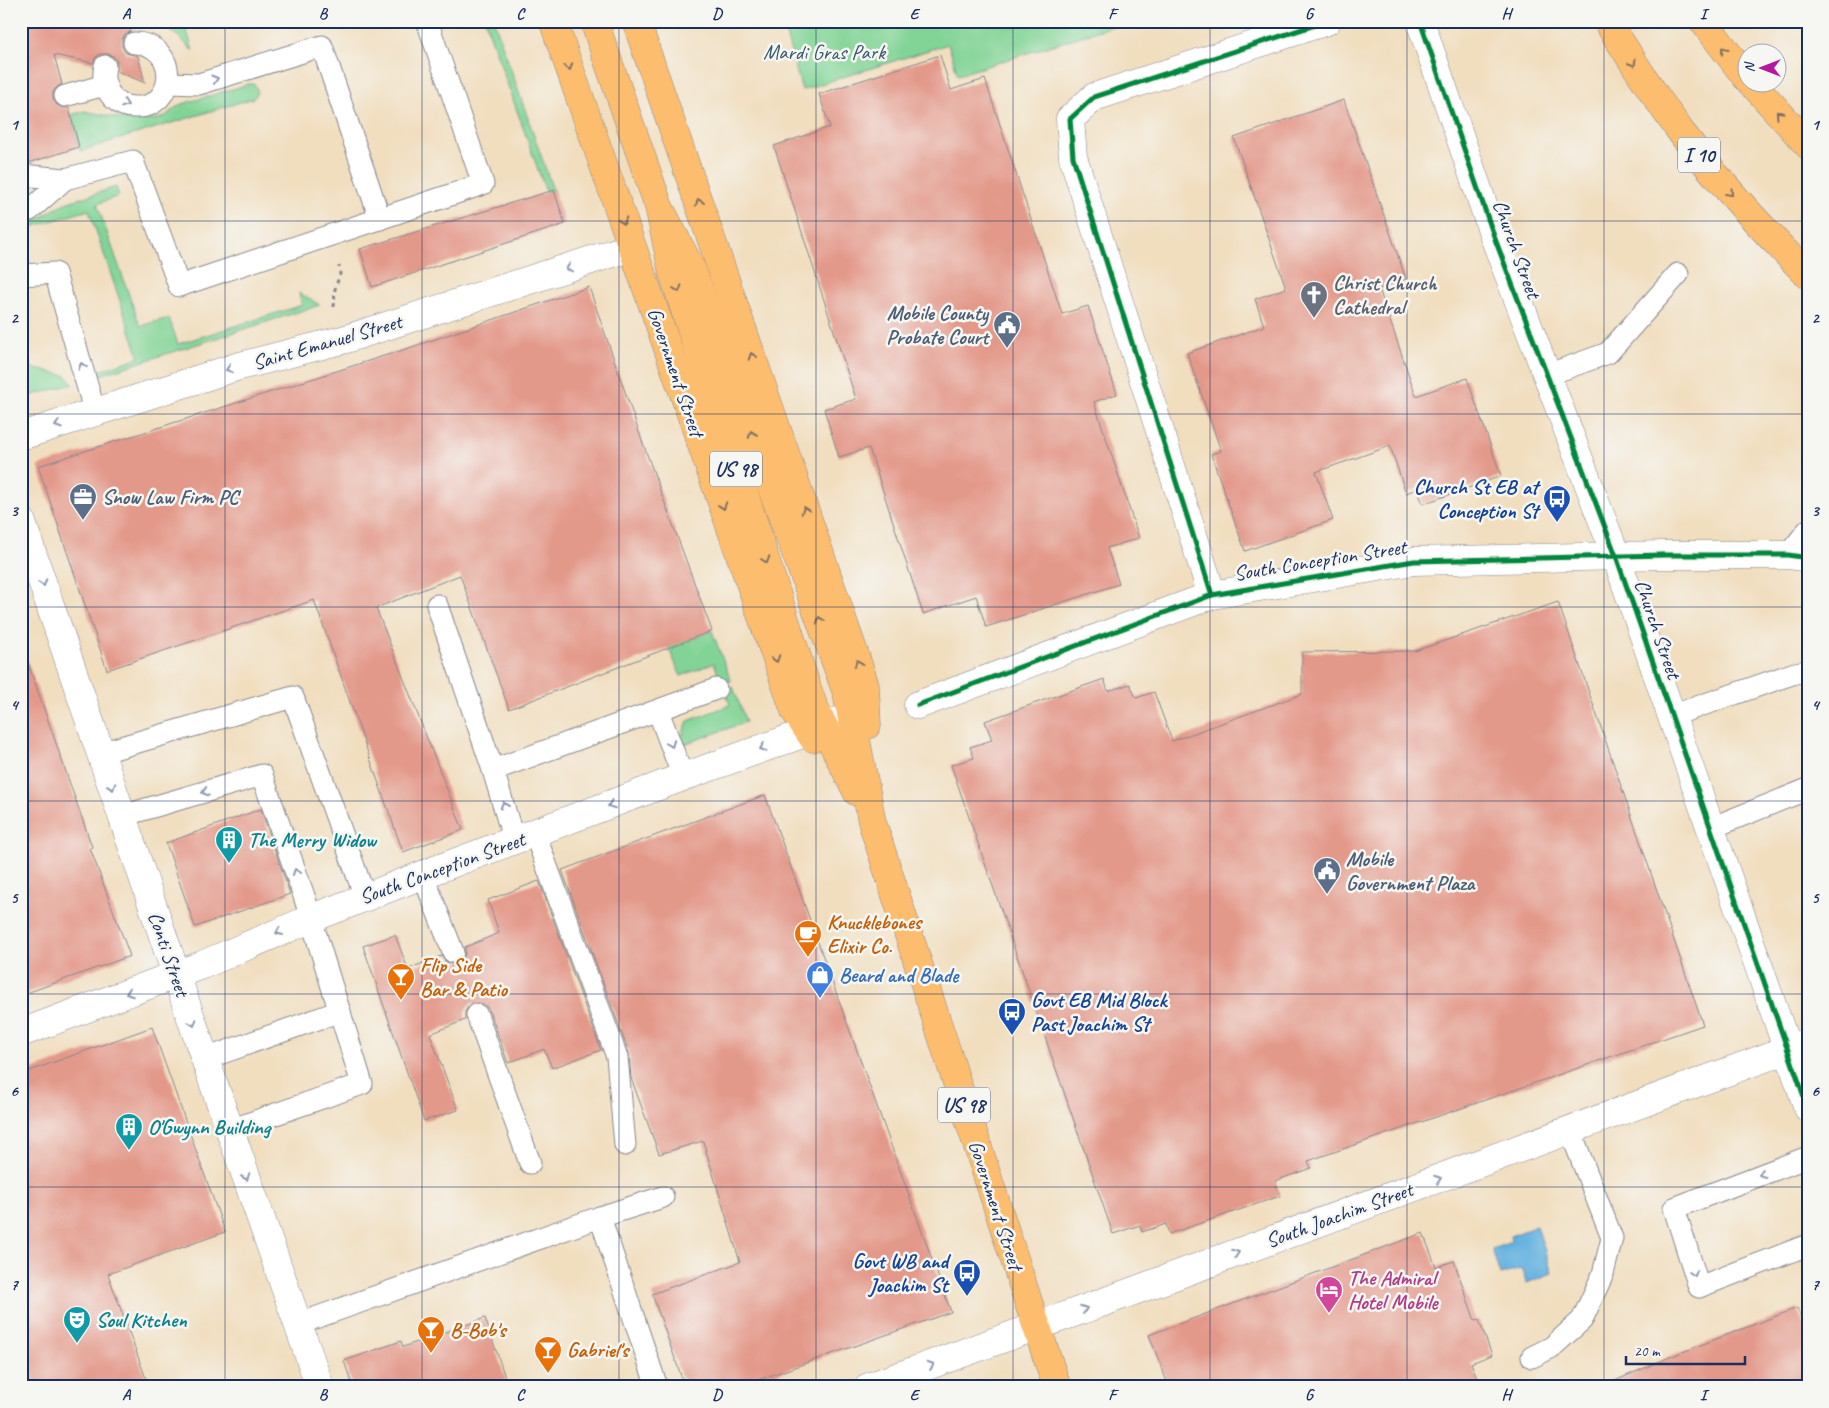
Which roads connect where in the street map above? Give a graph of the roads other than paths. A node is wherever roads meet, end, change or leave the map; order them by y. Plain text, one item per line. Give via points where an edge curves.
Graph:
1 (553, 21) edge
2 (594, 21) edge
3 (636, 21) edge
4 (1327, 21) edge
5 (1420, 21) edge
6 (1608, 21) edge
7 (1703, 21) edge
8 (431, 22) edge
9 (134, 43) dead end
10 (1736, 64) edge
11 (168, 83) junction
12 (1760, 92) edge
13 (66, 96) dead end
14 (1808, 146) edge
15 (21, 175) edge
16 (66, 179) junction
17 (660, 207) junction
18 (21, 212) edge
19 (380, 219) junction
20 (632, 247) junction
21 (1678, 274) dead end
22 (21, 275) edge
23 (1808, 275) edge
24 (1546, 375) junction
25 (95, 413) junction
26 (21, 436) edge
27 (21, 520) edge
28 (1808, 530) edge
29 (1616, 556) junction
30 (1798, 556) edge
31 (1212, 595) junction
32 (437, 605) dead end
33 (1808, 671) edge
34 (716, 689) dead end
35 (918, 705) dead end
36 (658, 711) junction
37 (859, 713) junction
38 (1671, 716) junction
39 (817, 729) junction
40 (100, 753) junction
41 (493, 770) junction
42 (683, 777) junction
43 (1808, 789) edge
44 (862, 793) junction
45 (122, 816) junction
46 (1710, 828) junction
47 (524, 837) junction
48 (423, 875) junction
49 (365, 897) junction
50 (310, 919) junction
51 (453, 952) dead end
52 (176, 975) junction
53 (340, 1011) junction
54 (477, 1015) dead end
55 (21, 1033) edge
56 (1798, 1046) edge
57 (205, 1059) junction
58 (1808, 1108) edge
59 (230, 1130) junction
60 (1570, 1130) junction
61 (625, 1144) dead end
62 (1808, 1157) edge
63 (530, 1163) dead end
64 (663, 1197) dead end
65 (600, 1217) junction
66 (1808, 1245) edge
67 (298, 1324) junction
68 (1036, 1327) junction
69 (1532, 1357) dead end
70 (320, 1387) edge
71 (657, 1387) edge
72 (869, 1387) edge
73 (1057, 1387) edge

1 -> 20 main road, Government Street
2 - 17 main road, Government Street / US 98
37 -> 3 main road, Government Street via 865,686 861,673
4 - 31 street via 1094,97 1070,119 1073,156
5 - 24 street, Church Street via 1494,239
6 -> 23 main road, I 10 via 1639,73 1724,186
10 -> 7 main road
8 - 19 lane via 483,184
9 - 11 lane via 151,46 160,53 166,63
13 -> 11 lane via 105,75 110,94 117,102 137,108 156,101
11 -> 19 lane via 199,84 322,46
14 -> 12 main road
15 - 16 lane
16 - 18 lane via 30,210
16 - 19 lane via 133,161 179,286
37 -> 17 main road, Government Street / US 98 via 842,679 692,270
17 -> 39 main road, Government Street / US 98 via 673,273 813,705
20 -> 25 street, Saint Emanuel Street via 346,339 236,367
20 -> 39 main road, Government Street via 788,694 795,711
21 - 24 lane via 1608,353
25 -> 22 lane via 55,273
24 - 29 street, Church Street
25 -> 26 street, Saint Emanuel Street
27 -> 40 street, Conti Street
28 - 30 lane
29 - 30 street, South Conception Street
29 - 31 street, South Conception Street via 1414,561
29 - 38 street, Church Street
31 - 35 street, South Conception Street
32 - 41 lane
33 - 38 lane
34 - 36 lane
36 - 41 lane
36 -> 42 lane
37 - 39 street, South Conception Street
37 - 44 main road, Government Street via 869,759
38 - 46 street, Church Street
39 -> 42 street, South Conception Street
39 - 44 main road, Government Street / US 98
40 -> 45 street, Conti Street
40 - 49 lane via 293,697
47 -> 41 lane
42 -> 47 street, South Conception Street
43 - 46 lane
44 - 68 main road, Government Street / US 98
50 -> 45 lane via 262,775
45 - 52 street, Conti Street
46 - 56 street, Church Street
47 - 48 street, South Conception Street
47 - 61 lane via 617,1058
48 - 49 street, South Conception Street
48 - 51 lane
49 - 50 street, South Conception Street
50 -> 52 street, South Conception Street
50 - 53 lane
52 -> 55 street, South Conception Street
52 -> 57 street, Conti Street
53 - 57 lane
53 - 59 lane via 362,1084
54 - 63 lane
56 - 58 street, Church Street
56 - 60 street, South Joachim Street
57 - 59 street, Conti Street
59 -> 67 street, Conti Street
68 -> 60 street, South Joachim Street
60 - 69 lane via 1612,1238 1602,1274 1582,1320 1552,1347
62 -> 66 lane via 1674,1208 1699,1287
64 - 65 lane
65 - 67 lane
65 - 71 lane
67 - 70 street, Conti Street
72 -> 68 street, South Joachim Street
68 - 73 main road, Government Street / US 98

